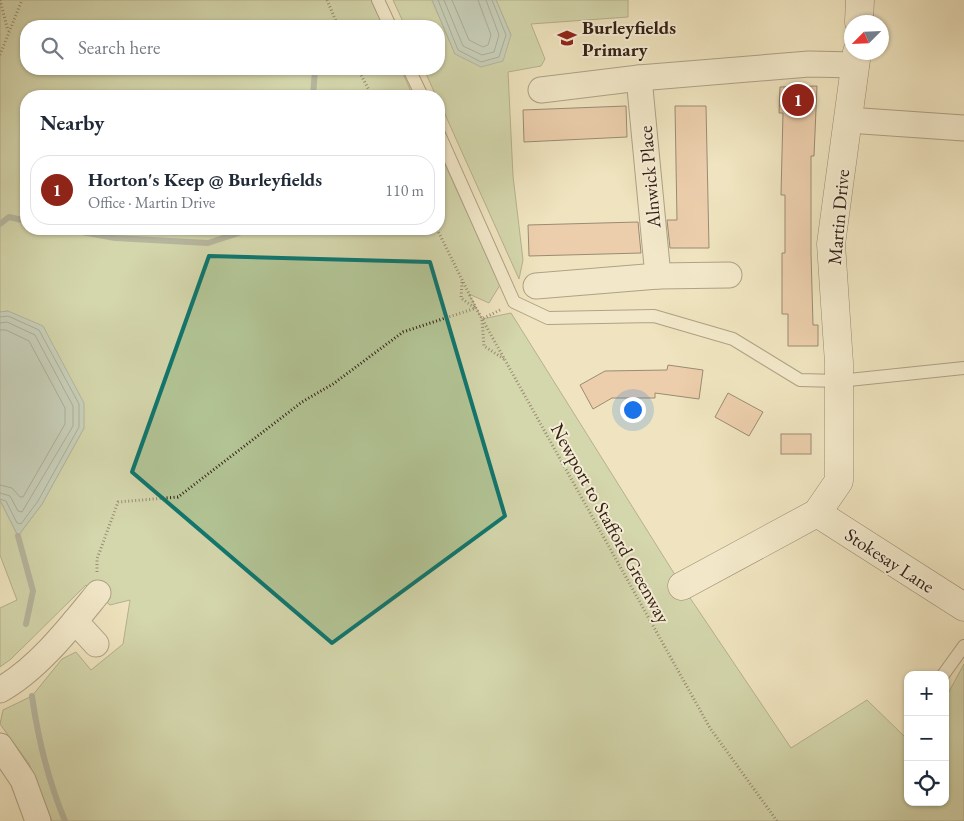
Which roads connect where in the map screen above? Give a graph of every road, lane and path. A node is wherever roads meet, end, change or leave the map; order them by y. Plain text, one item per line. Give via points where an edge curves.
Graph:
1 (0, 0) edge
2 (22, 0) edge
3 (327, 0) edge
4 (378, 0) edge
5 (860, 0) edge
6 (859, 15) edge
7 (335, 20) edge
8 (387, 20) edge
9 (8, 32) junction
10 (0, 55) edge
11 (844, 60) edge
12 (857, 60) edge
13 (361, 75) edge
14 (412, 75) edge
15 (640, 78) junction
16 (369, 90) edge
17 (419, 90) edge
18 (541, 90) dead end
19 (848, 120) junction
20 (964, 128) edge
21 (445, 147) edge
22 (440, 235) edge
23 (730, 275) dead end
24 (658, 276) junction
25 (462, 280) junction
26 (536, 286) dead end
27 (476, 308) junction
28 (482, 319) junction
29 (504, 360) junction
30 (964, 368) edge
31 (839, 381) junction
32 (817, 513) junction
33 (682, 586) dead end
34 (98, 593) joint
35 (964, 607) edge
36 (75, 621) junction
37 (96, 644) dead end
38 (964, 646) edge
39 (946, 671) edge
40 (0, 690) edge
41 (0, 746) edge
42 (38, 821) edge
43 (777, 821) edge

1 - 9 path
2 - 9 path
3 - 7 path
4 - 8 lane
5 - 6 street
9 - 10 path
11 - 15 street
12 - 19 street, Martin Drive
13 - 16 path
14 - 17 lane
15 - 18 street
15 - 24 street, Alnwick Place
19 - 20 street
19 - 31 street, Martin Drive via 831,244
21 - 31 lane via 514,302 548,318 654,316 733,339 800,380
22 - 25 path, Newport to Stafford Greenway
23 - 24 street
24 - 26 street
25 - 27 path, Newport to Stafford Greenway
25 - 27 path via 461,298
27 - 28 path, Newport to Stafford Greenway
27 - 34 path via 403,332 333,384 302,402 178,497 118,502 97,559
28 - 29 path, Newport to Stafford Greenway
28 - 29 path via 484,346
29 - 43 path, Newport to Stafford Greenway via 710,728
30 - 31 lane
31 - 32 street, Martin Drive via 839,481
32 - 33 street
32 - 35 street, Stokesay Lane
34 - 36 street
36 - 37 street
36 - 40 street via 19,680
38 - 39 lane
41 - 42 street via 23,780

